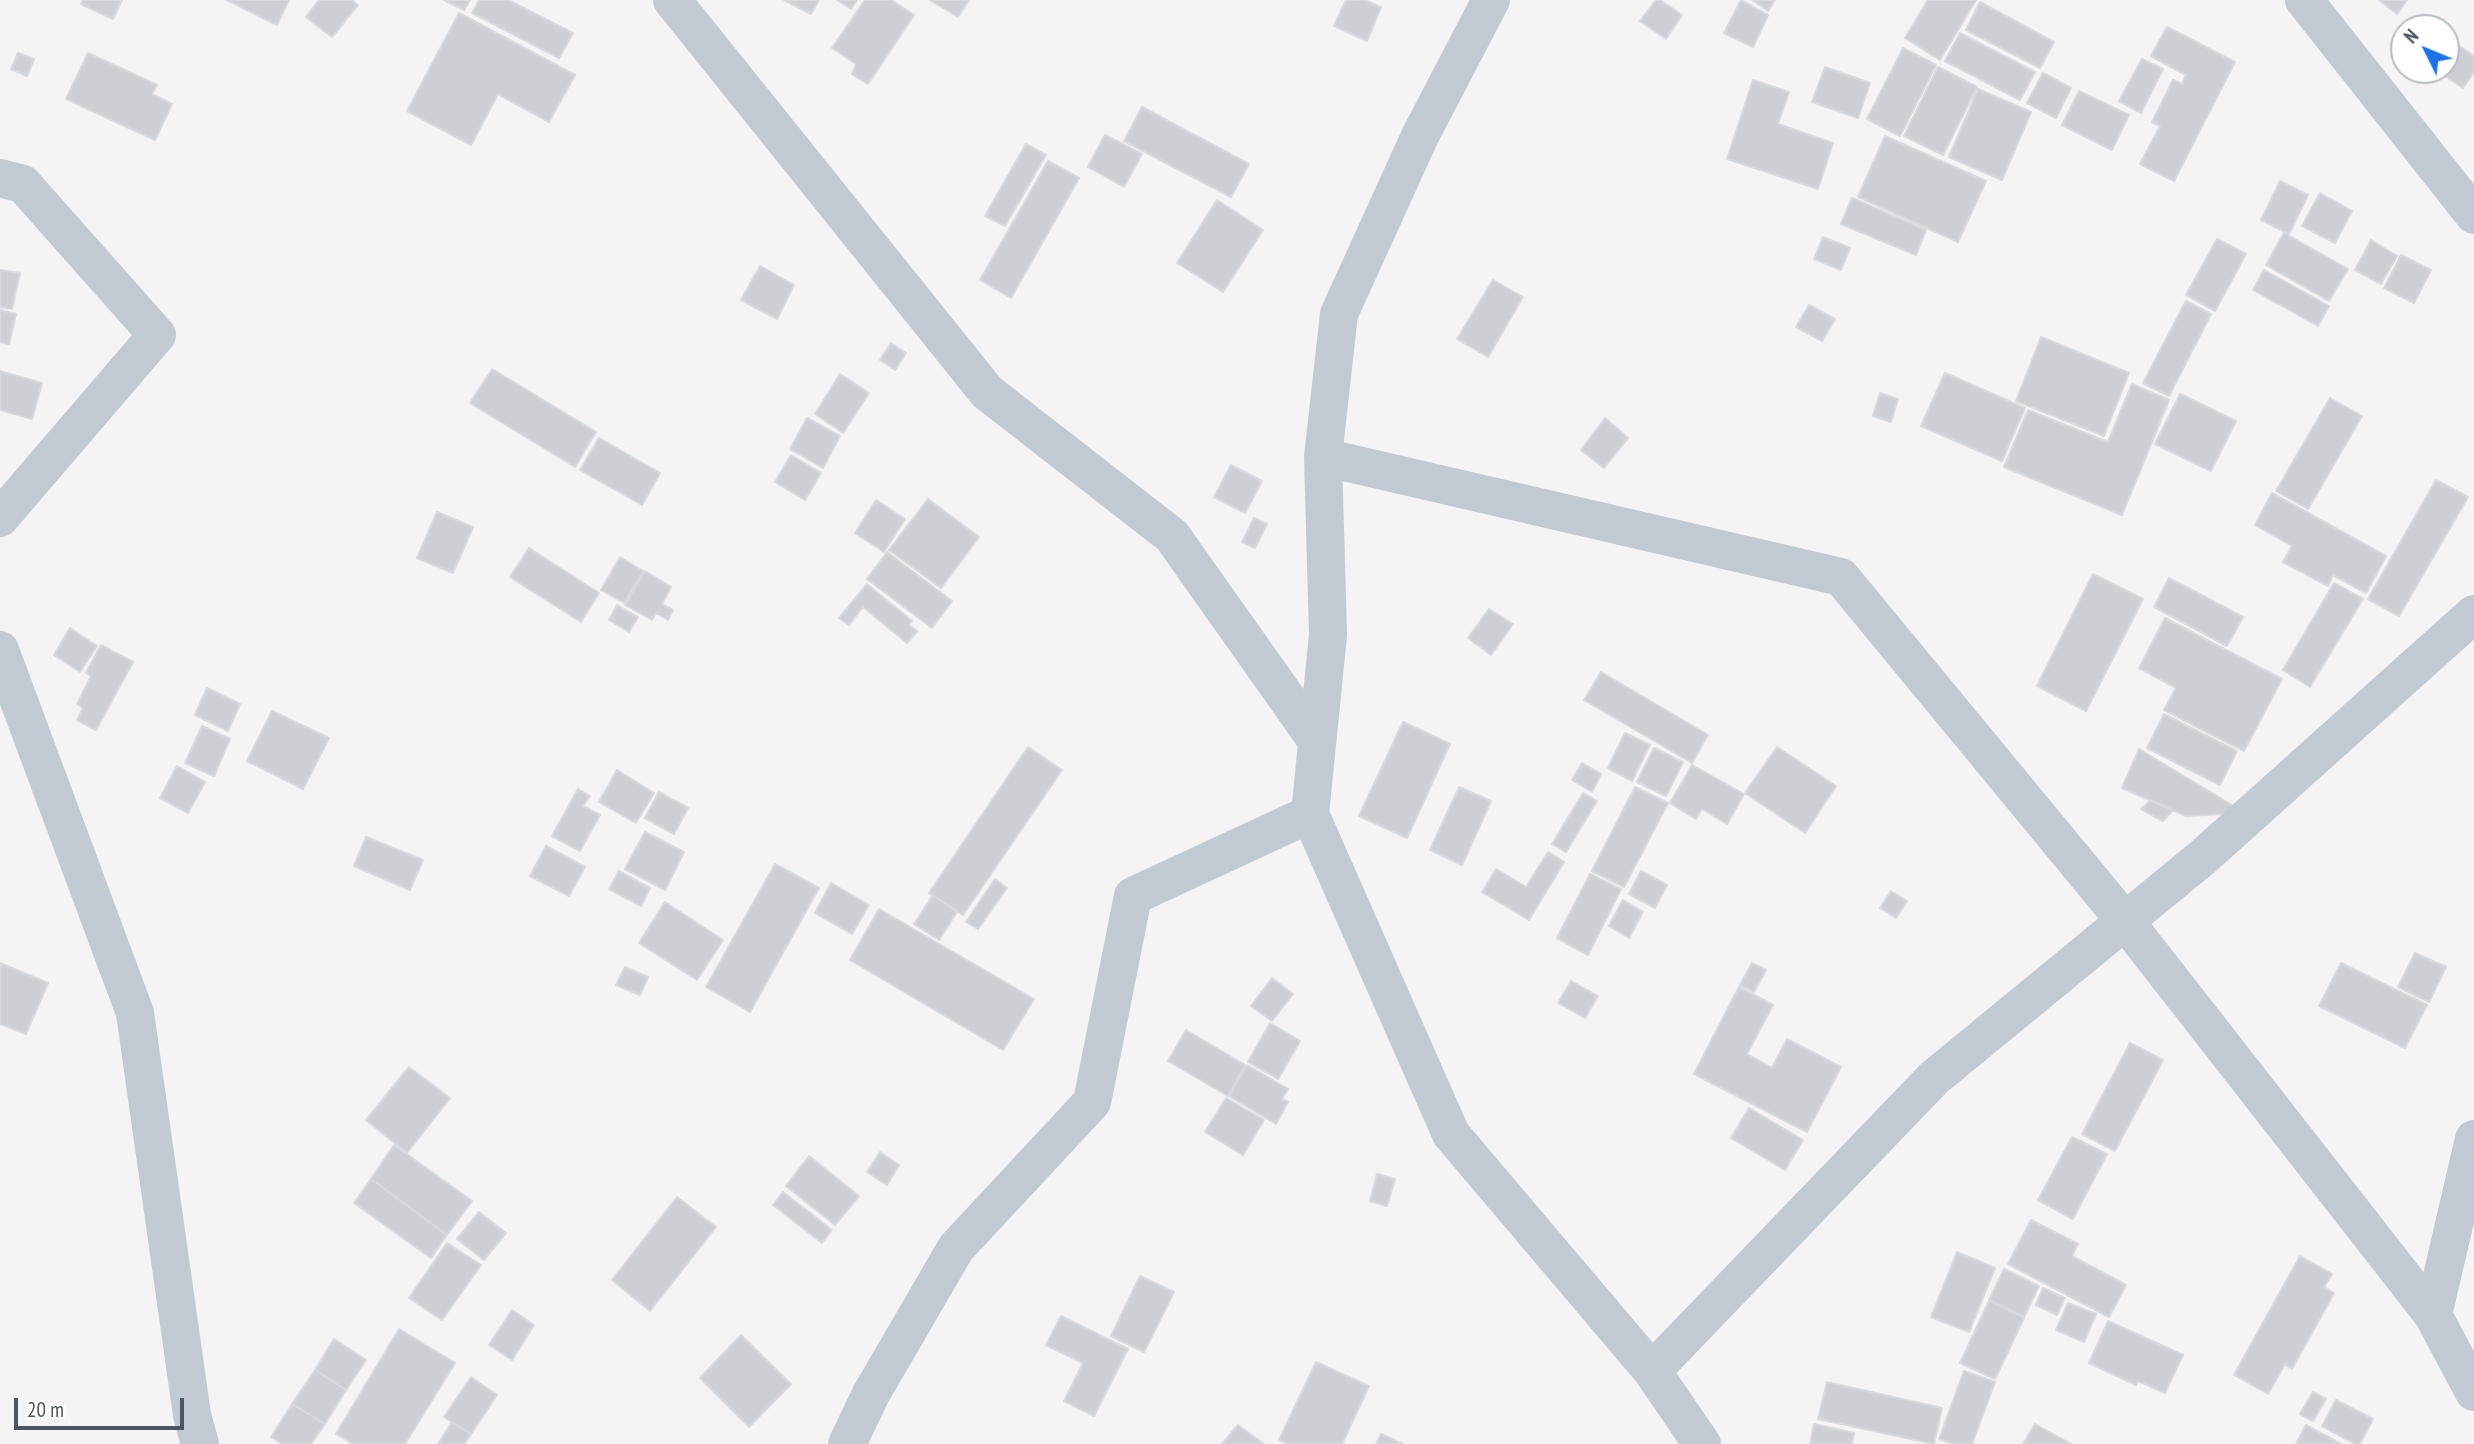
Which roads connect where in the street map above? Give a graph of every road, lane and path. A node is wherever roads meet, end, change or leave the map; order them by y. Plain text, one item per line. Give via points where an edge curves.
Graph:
1 (672, 0) edge
2 (1491, 0) edge
3 (2304, 0) edge
4 (0, 178) edge
5 (2474, 215) edge
6 (1323, 457) junction
7 (0, 517) edge
8 (2474, 614) edge
9 (0, 650) edge
10 (1317, 741) junction
11 (1310, 814) junction
12 (2125, 921) junction
13 (2474, 1139) edge
14 (2433, 1315) junction
15 (1652, 1371) junction
16 (2474, 1392) edge
17 (200, 1444) edge
18 (847, 1444) edge
19 (1702, 1444) edge

1 - 10 street via 987,391 1172,536
2 - 6 street via 1420,136 1339,314
3 - 5 street
4 - 7 street via 23,184 157,335
6 - 10 street via 1328,635
6 - 12 street via 1841,578
8 - 12 street
9 - 17 street via 135,1013 192,1415
10 - 11 street
11 - 15 street via 1451,1134
11 - 18 street via 1133,896 1092,1102 957,1248 871,1394
12 - 14 street
12 - 15 street via 1934,1078
13 - 14 street
14 - 16 street
15 - 19 street

